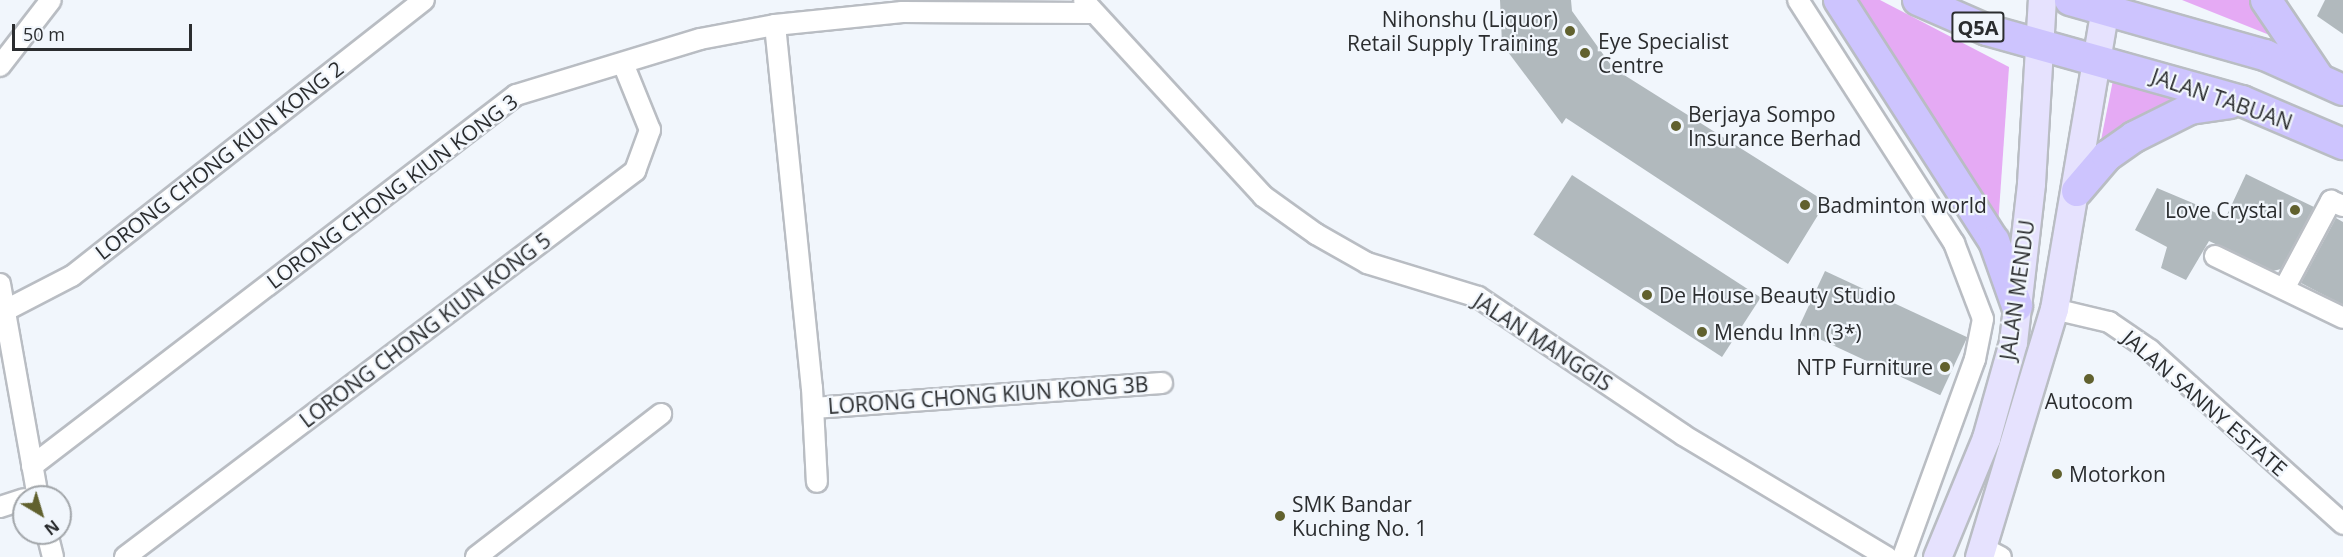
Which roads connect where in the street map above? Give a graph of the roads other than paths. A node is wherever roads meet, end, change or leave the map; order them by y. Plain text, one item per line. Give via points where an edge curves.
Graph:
1 (51, 0) edge
2 (424, 0) edge
3 (1798, 0) edge
4 (1839, 0) edge
5 (1918, 0) edge
6 (2042, 0) edge
7 (2070, 0) edge
8 (2266, 0) edge
9 (2106, 4) edge
10 (1087, 6) edge
11 (775, 25) junction
12 (2041, 46) junction
13 (2099, 59) junction
14 (0, 66) edge
15 (624, 66) junction
16 (2330, 84) edge
17 (2242, 101) junction
18 (2343, 144) edge
19 (2078, 191) junction
20 (2343, 206) edge
21 (2215, 256) dead end
22 (0, 284) edge
23 (2285, 287) junction
24 (2017, 306) junction
25 (8, 309) junction
26 (2054, 309) junction
27 (2343, 318) edge
28 (1162, 383) dead end
29 (813, 408) junction
30 (662, 414) dead end
31 (32, 466) junction
32 (816, 482) dead end
33 (32, 485) edge
34 (2343, 524) edge
35 (1987, 554) edge
36 (125, 557) edge
37 (476, 557) edge
38 (1887, 557) edge
39 (1903, 557) edge
40 (1937, 557) edge

1 - 14 street
2 - 25 street, LORONG CHONG KIUN KONG 2 via 72,276
3 - 39 street via 1954,243 1983,319 1975,359
4 - 24 main road via 1994,241
5 - 12 main road, Q5A
6 - 12 main road, JALAN MENDU
7 - 9 main road
8 - 16 main road
9 - 13 main road, JALAN MENDU
9 - 16 main road via 2265,55
10 - 11 street, LORONG CHONG KIUN KONG 3 via 902,12
10 - 38 street, JALAN MANGGIS via 1263,196 1316,234 1367,262 1478,297 1683,435
11 - 15 street, LORONG CHONG KIUN KONG 3 via 700,39
11 - 29 street
12 - 13 main road, JALAN TABUAN
12 - 24 main road, JALAN MENDU
13 - 17 main road, JALAN TABUAN
13 - 19 main road, JALAN MENDU
15 - 31 street, LORONG CHONG KIUN KONG 3 via 516,95
15 - 36 street, LORONG CHONG KIUN KONG 5 via 650,130 635,171
17 - 18 main road, JALAN TABUAN
17 - 19 main road via 2190,108 2134,137 2107,156
19 - 26 main road, JALAN MENDU
20 - 23 street via 2331,201
21 - 23 street
22 - 25 street
23 - 27 street
24 - 40 main road, JALAN MENDU via 1986,438
25 - 31 street
26 - 34 street, JALAN SANNY ESTATE via 2109,322 2150,350
26 - 35 main road, JALAN MENDU
28 - 29 street, LORONG CHONG KIUN KONG 3B
29 - 32 street
30 - 37 street
31 - 33 street

